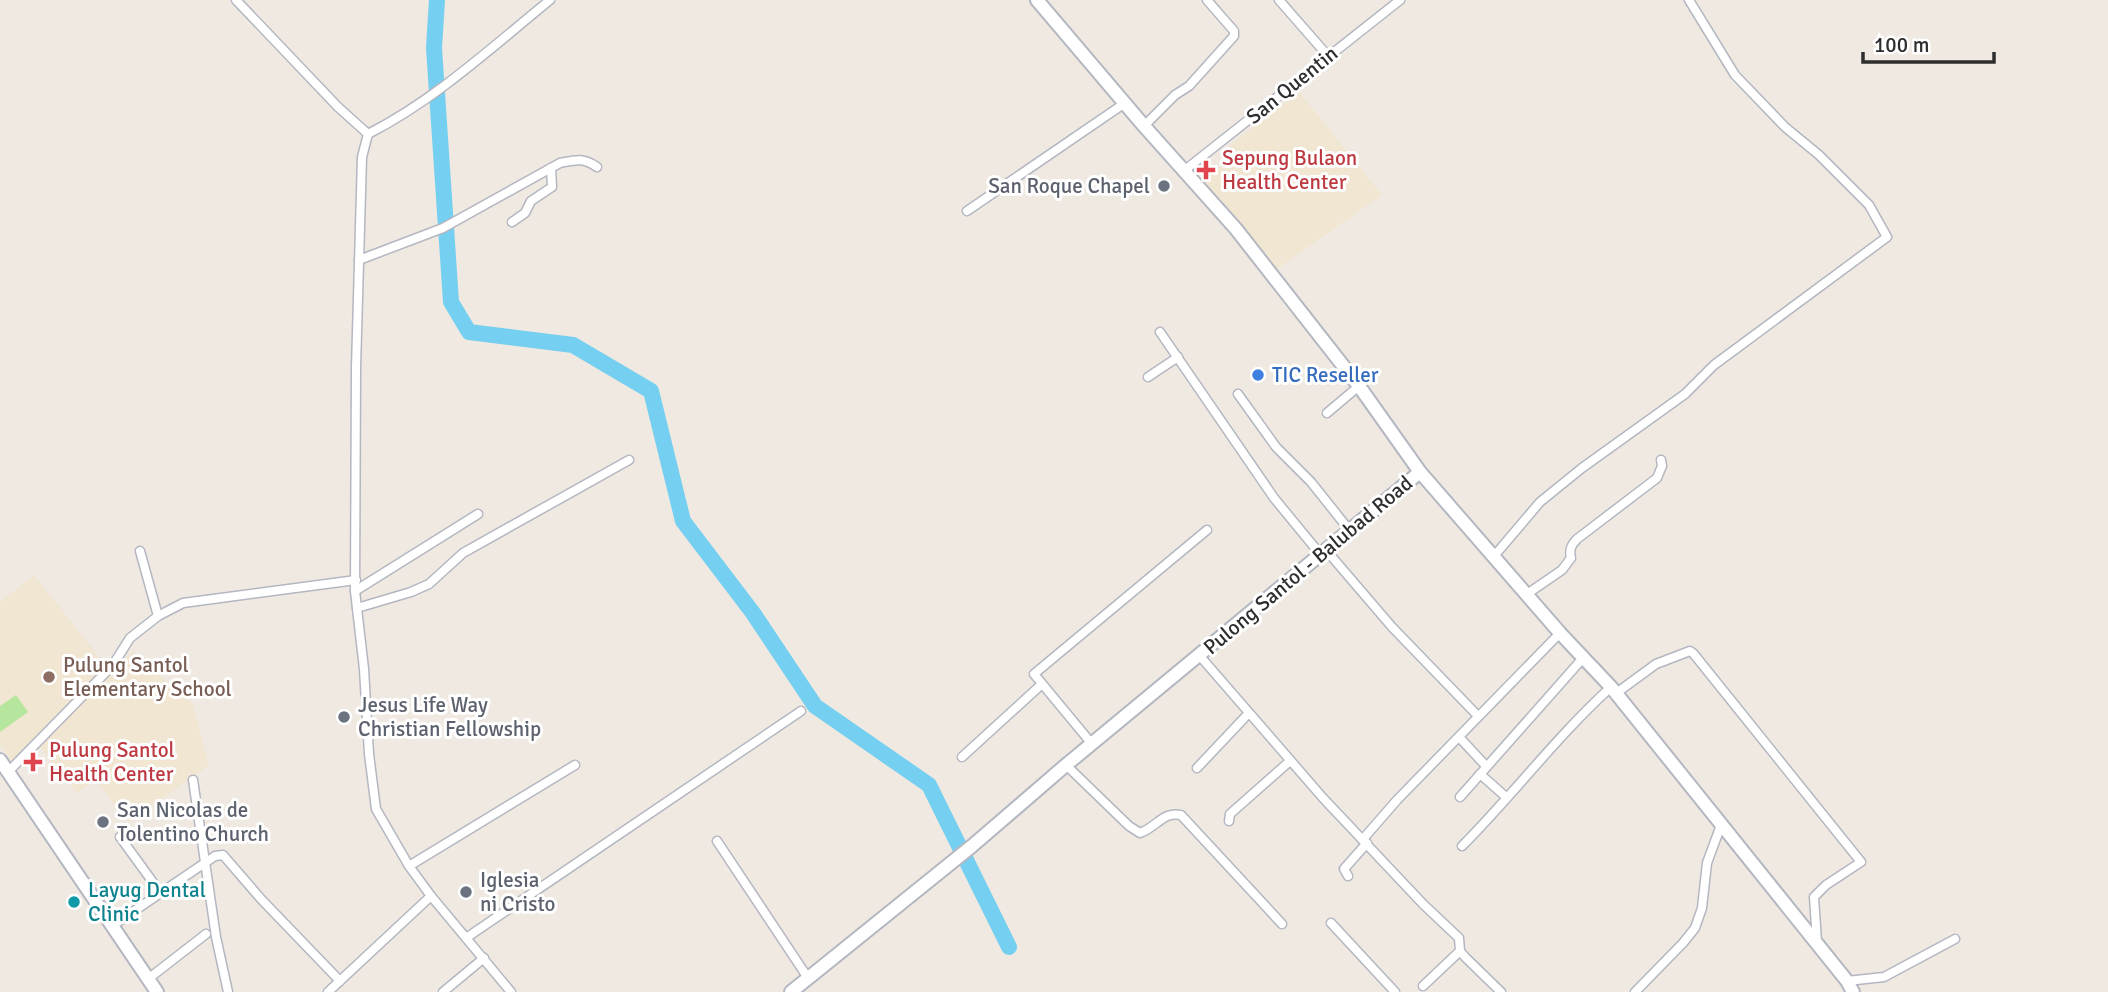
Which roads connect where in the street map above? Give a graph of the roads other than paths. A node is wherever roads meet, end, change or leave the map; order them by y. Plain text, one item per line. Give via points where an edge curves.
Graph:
1 (236, 0) edge
2 (550, 0) edge
3 (1037, 0) edge
4 (1207, 0) edge
5 (1279, 0) edge
6 (1400, 0) edge
7 (1689, 0) edge
8 (1328, 56) junction
9 (1125, 103) junction
10 (1144, 126) junction
11 (368, 134) junction
12 (597, 167) dead end
13 (551, 168) junction
14 (1185, 170) junction
15 (967, 211) dead end
16 (512, 222) dead end
17 (359, 260) junction
18 (1160, 332) dead end
19 (1178, 357) junction
20 (1148, 377) dead end
21 (1359, 386) junction
22 (1238, 394) dead end
23 (1326, 413) dead end
24 (629, 460) dead end
25 (1661, 460) dead end
26 (1420, 472) junction
27 (478, 514) dead end
28 (1207, 530) dead end
29 (1350, 531) junction
30 (140, 551) dead end
31 (1323, 552) junction
32 (1495, 555) junction
33 (356, 580) junction
34 (355, 591) junction
35 (1527, 594) junction
36 (357, 608) junction
37 (158, 616) junction
38 (1560, 633) junction
39 (1199, 655) junction
40 (1583, 658) junction
41 (1042, 684) junction
42 (1613, 691) junction
43 (801, 712) dead end
44 (1248, 713) junction
45 (1478, 716) junction
46 (1459, 737) junction
47 (1091, 744) junction
48 (961, 757) dead end
49 (0, 760) edge
50 (1290, 761) junction
51 (575, 765) dead end
52 (1066, 765) junction
53 (1197, 768) dead end
54 (1483, 770) junction
55 (8, 772) junction
56 (193, 780) dead end
57 (1460, 797) dead end
58 (1506, 797) junction
59 (1229, 821) dead end
60 (1721, 825) junction
61 (120, 837) dead end
62 (717, 841) dead end
63 (1365, 841) junction
64 (1462, 846) dead end
65 (205, 863) junction
66 (410, 866) junction
67 (1348, 876) dead end
68 (160, 892) junction
69 (431, 895) junction
70 (1331, 923) dead end
71 (1282, 924) dead end
72 (112, 926) junction
73 (206, 934) dead end
74 (466, 937) junction
75 (1955, 939) dead end
76 (1817, 943) junction
77 (1460, 951) junction
78 (484, 958) junction
79 (808, 978) junction
80 (148, 979) junction
81 (340, 981) junction
82 (1423, 986) dead end
83 (1850, 987) edge
84 (157, 992) edge
85 (228, 992) edge
86 (328, 992) edge
87 (443, 992) edge
88 (511, 992) edge
89 (791, 992) edge
90 (1395, 992) edge
91 (1501, 992) edge
92 (1635, 992) edge

1 - 11 street
2 - 11 street via 428,99
3 - 9 street, Pulong Santol - Balubad Road
4 - 10 street via 1234,36 1189,86
5 - 8 street
6 - 8 street, San Quentin
7 - 32 street via 1735,75 1869,205 1887,237 1540,502
8 - 14 street, San Quentin
9 - 10 street, Pulong Santol - Balubad Road
9 - 15 street
10 - 14 street, Pulong Santol - Balubad Road
11 - 17 street via 362,157
12 - 13 street via 579,159
13 - 16 street via 552,187
13 - 17 street via 446,226
14 - 21 street, Pulong Santol - Balubad Road
17 - 33 street
18 - 19 street
19 - 20 street
19 - 31 street via 1274,498
21 - 23 street
21 - 26 street, Pulong Santol - Balubad Road
22 - 29 street via 1276,447
24 - 36 street via 463,553 429,584
25 - 35 street via 1657,478 1577,539 1562,569
26 - 29 street, Pulong Santol - Balubad Road
26 - 32 street
27 - 34 street
28 - 41 street via 1034,674
29 - 31 street, Pulong Santol - Balubad Road
30 - 37 street
31 - 39 street, Pulong Santol - Balubad Road
31 - 45 street
32 - 35 street
33 - 34 street
33 - 37 street via 183,604
34 - 36 street
35 - 38 street
36 - 66 street via 376,808
37 - 55 street via 130,638 113,665
38 - 40 street
38 - 45 street
39 - 44 street
39 - 47 street, Pulong Santol - Balubad Road
40 - 42 street
40 - 54 street
41 - 47 street
41 - 48 street
42 - 58 street
42 - 60 street
42 - 76 street via 1656,664 1693,653 1861,862 1814,897
43 - 74 street
44 - 50 street
44 - 53 street
45 - 46 street
46 - 54 street
46 - 63 street via 1397,800
47 - 52 street, Pulong Santol - Balubad Road
49 - 55 street
50 - 59 street via 1230,814
50 - 63 street
51 - 66 street
52 - 71 street via 1140,833 1165,815 1181,815
52 - 79 street, Pulong Santol - Balubad Road
54 - 57 street
54 - 58 street
55 - 72 street
56 - 65 street
58 - 64 street
60 - 76 street
60 - 92 street via 1707,863 1695,928
61 - 68 street
62 - 79 street
63 - 67 street via 1344,869
63 - 77 street via 1459,938
65 - 68 street
65 - 81 street via 223,855
65 - 85 street
66 - 69 street
68 - 72 street
69 - 74 street
69 - 81 street
70 - 90 street
72 - 80 street
73 - 80 street
74 - 78 street
75 - 83 street via 1884,977
76 - 83 street
77 - 82 street
77 - 91 street
78 - 87 street
78 - 88 street
79 - 89 street, Pulong Santol - Balubad Road
80 - 84 street
81 - 86 street

